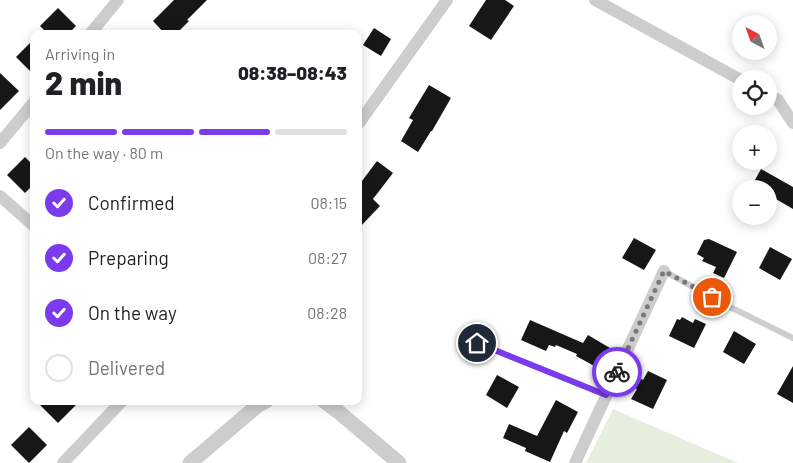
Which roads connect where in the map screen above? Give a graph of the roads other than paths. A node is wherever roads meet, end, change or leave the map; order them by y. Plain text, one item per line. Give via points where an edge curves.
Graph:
1 (118, 0) edge
2 (448, 0) edge
3 (595, 0) edge
4 (93, 30) edge
5 (732, 75) edge
6 (777, 99) edge
7 (30, 107) edge
8 (362, 119) edge
9 (793, 124) edge
10 (0, 143) edge
11 (0, 196) edge
12 (30, 222) edge
13 (664, 271) joint
14 (793, 338) edge
15 (477, 343) dead end
16 (606, 395) junction
17 (118, 405) edge
18 (259, 405) edge
19 (329, 405) edge
20 (63, 463) edge
21 (190, 463) edge
22 (399, 463) edge
23 (575, 463) edge

1 - 4 street
2 - 8 street
3 - 5 street
6 - 9 street
7 - 10 street
11 - 12 street
13 - 14 lane
13 - 16 street
15 - 16 lane
16 - 23 street
17 - 20 street
18 - 21 street
19 - 22 street

